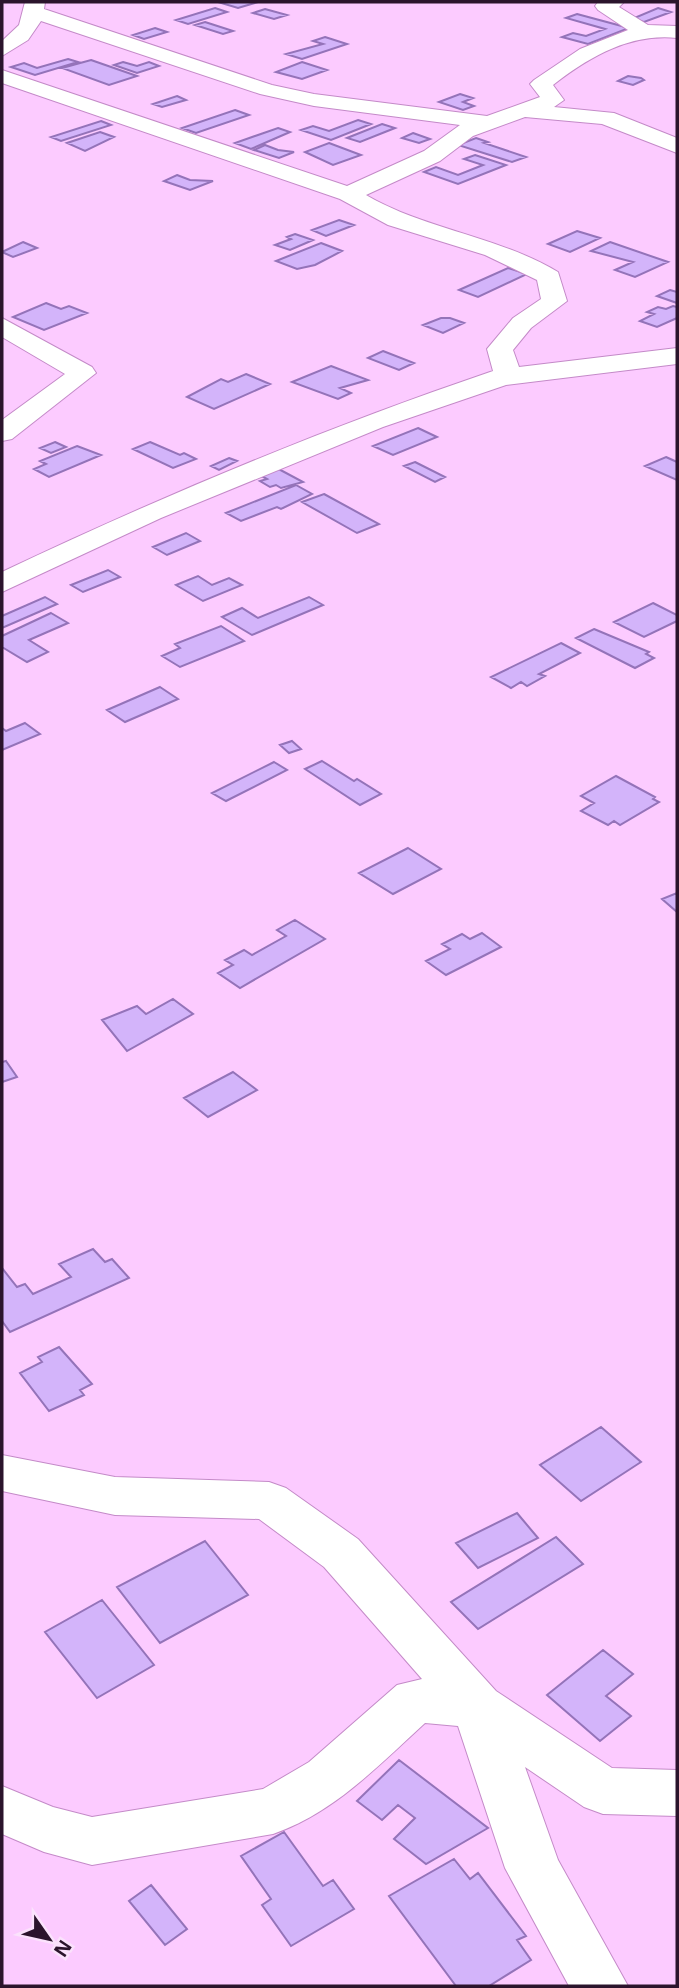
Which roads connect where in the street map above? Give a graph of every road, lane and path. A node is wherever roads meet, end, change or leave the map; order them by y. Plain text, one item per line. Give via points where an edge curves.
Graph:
1 (614, 2) edge
2 (35, 7) edge
3 (643, 31) junction
4 (677, 32) edge
5 (2, 50) edge
6 (2, 76) edge
7 (523, 111) junction
8 (492, 123) junction
9 (677, 146) edge
10 (348, 194) junction
11 (2, 326) edge
12 (677, 356) edge
13 (502, 377) junction
14 (2, 433) edge
15 (2, 583) edge
16 (2, 1472) edge
17 (478, 1706) junction
18 (677, 1793) edge
19 (2, 1809) edge
20 (599, 1986) edge

1 - 3 street via 605,6
2 - 5 street via 25,37
2 - 8 street via 267,90
3 - 4 street
3 - 7 street via 567,63 541,84 553,100
6 - 10 street
7 - 8 street
7 - 9 street via 606,118
8 - 10 street via 465,131 432,156
10 - 13 street via 395,219 533,266 549,277 554,301 522,323 500,349 507,371
11 - 14 street via 83,373
12 - 13 street
13 - 15 street via 348,431 151,512
16 - 17 street via 115,1496 269,1501 341,1553
17 - 18 street via 603,1791
17 - 19 street via 415,1700 328,1778 273,1811 92,1841 44,1828
17 - 20 street via 533,1868

